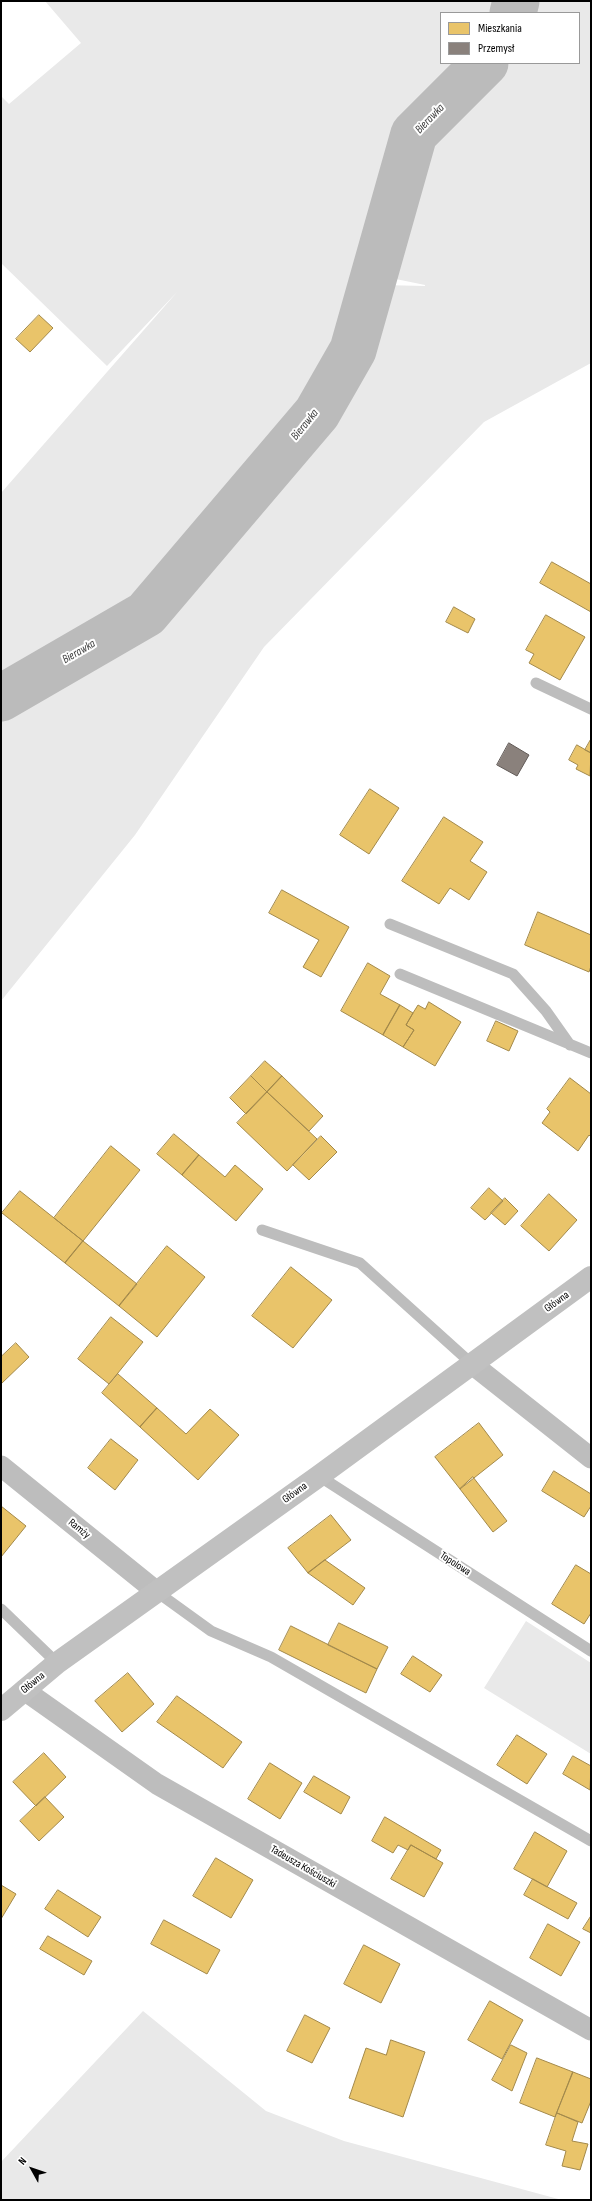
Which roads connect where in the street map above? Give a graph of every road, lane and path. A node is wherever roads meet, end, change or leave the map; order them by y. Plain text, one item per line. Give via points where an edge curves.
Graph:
1 (536, 683) dead end
2 (591, 709) edge
3 (390, 924) dead end
4 (400, 974) dead end
5 (570, 1045) junction
6 (591, 1054) edge
7 (262, 1230) dead end
8 (591, 1277) edge
9 (472, 1364) junction
10 (591, 1458) edge
11 (1, 1466) edge
12 (319, 1476) junction
13 (157, 1592) junction
14 (1, 1609) edge
15 (591, 1651) edge
16 (57, 1663) junction
17 (24, 1690) junction
18 (1, 1710) edge
19 (591, 1841) edge
20 (591, 2030) edge

1 - 2 lane
3 - 5 lane via 513,974 546,1011
4 - 5 lane
5 - 6 lane
7 - 9 lane via 360,1263
8 - 9 main road, Główna
9 - 10 street
9 - 12 main road, Główna
11 - 13 street, Ramży
12 - 13 main road, Główna
12 - 15 lane, Topolowa
13 - 16 main road, Główna
13 - 19 lane via 211,1631 271,1656
14 - 16 lane
16 - 17 main road, Główna
17 - 18 main road, Główna
17 - 20 street, Tadeusza Kościuszki via 157,1784

